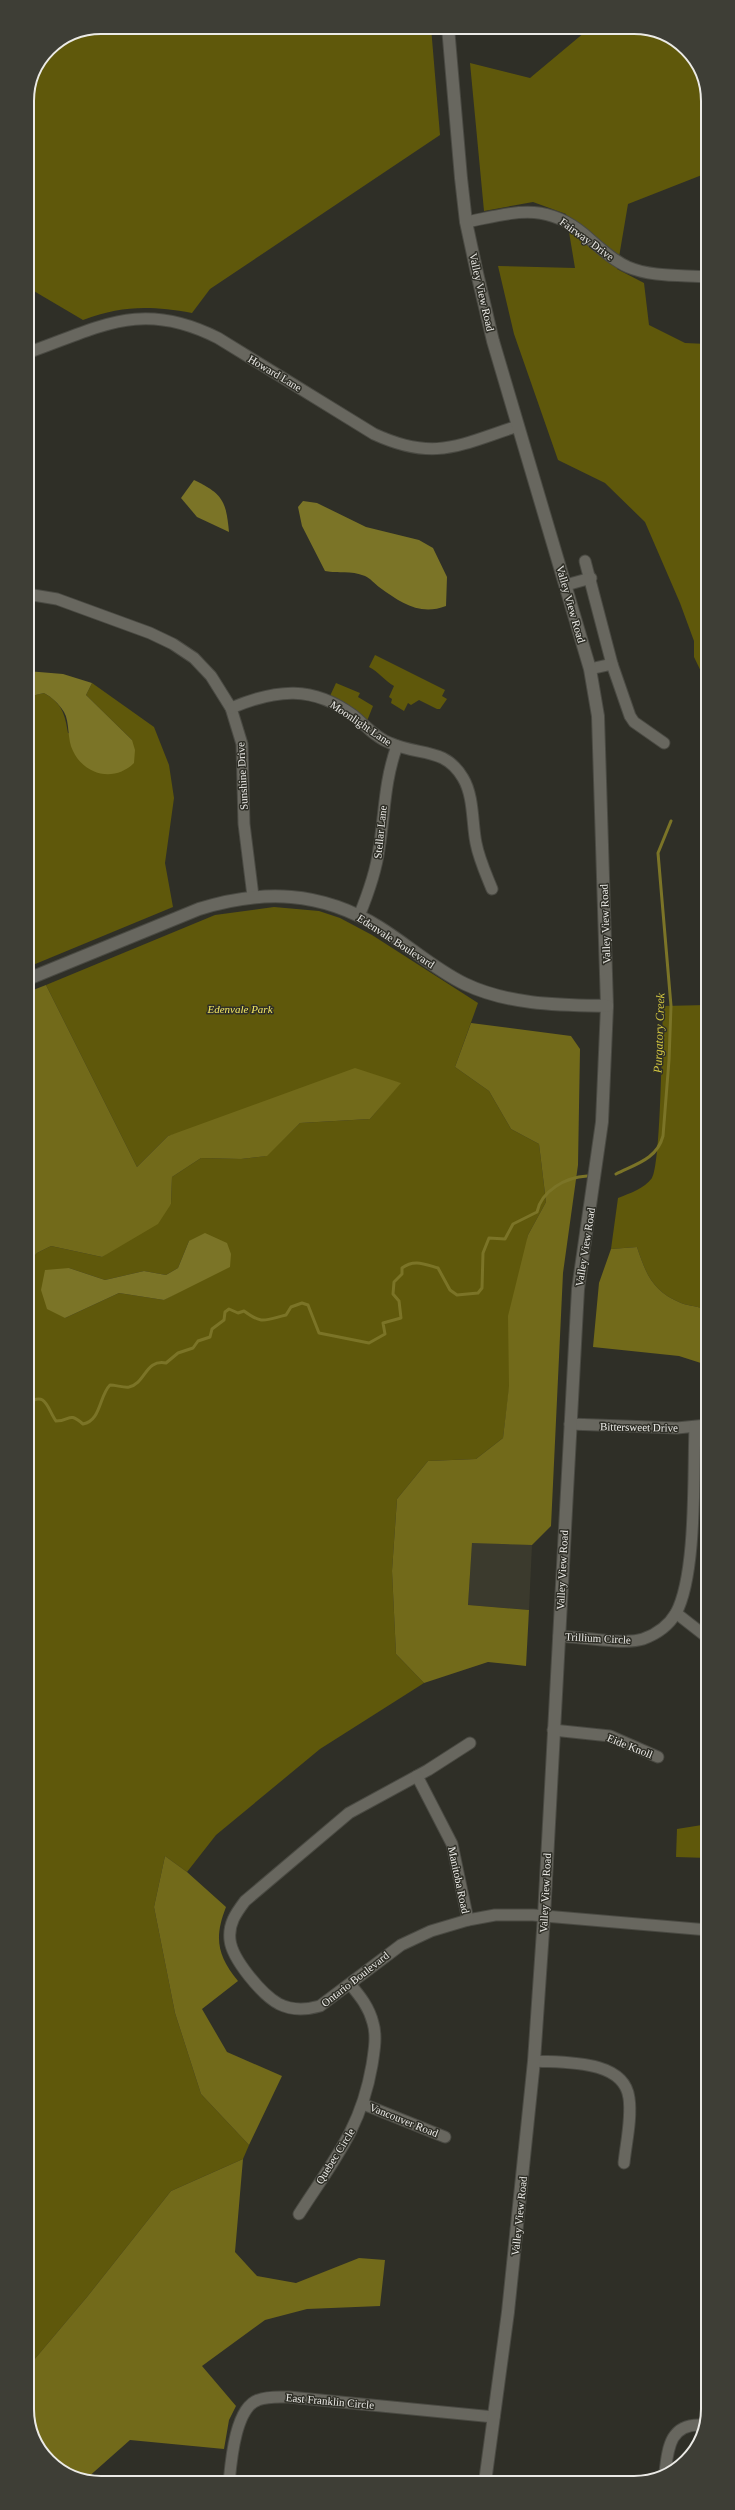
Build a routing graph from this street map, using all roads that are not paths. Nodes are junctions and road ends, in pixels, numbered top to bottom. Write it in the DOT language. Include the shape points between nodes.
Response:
graph roads {
  1 [pos="449,34"];
  2 [pos="466,222"];
  3 [pos="701,277"];
  4 [pos="34,350"];
  5 [pos="518,426"];
  6 [pos="585,562"];
  7 [pos="591,578"];
  8 [pos="566,585"];
  9 [pos="34,595"];
  10 [pos="612,664"];
  11 [pos="590,669"];
  12 [pos="231,708"];
  13 [pos="664,743"];
  14 [pos="397,746"];
  15 [pos="492,889"];
  16 [pos="253,896"];
  17 [pos="359,916"];
  18 [pos="34,977"];
  19 [pos="607,1006"];
  20 [pos="570,1424"];
  21 [pos="695,1426"];
  22 [pos="701,1426"];
  23 [pos="676,1613"];
  24 [pos="701,1633"];
  25 [pos="559,1636"];
  26 [pos="553,1730"];
  27 [pos="470,1743"];
  28 [pos="658,1757"];
  29 [pos="417,1776"];
  30 [pos="544,1916"];
  31 [pos="468,1920"];
  32 [pos="701,1929"];
  33 [pos="350,1984"];
  34 [pos="534,2061"];
  35 [pos="363,2104"];
  36 [pos="445,2137"];
  37 [pos="624,2163"];
  38 [pos="299,2214"];
  39 [pos="494,2417"];
  40 [pos="699,2425"];
  41 [pos="665,2468"];
  42 [pos="229,2476"];
  43 [pos="486,2476"];
  1 -- 2 [label="main road, Valley View Road"];
  2 -- 3 [label="street, Fairway Drive" via="520,212 546,213 574,226 629,268"];
  2 -- 5 [label="main road, Valley View Road" via="493,341"];
  4 -- 5 [label="street, Howard Lane" via="110,322 154,318 198,328 218,338 374,434 414,449 437,450 458,446"];
  5 -- 8 [label="main road, Valley View Road"];
  6 -- 7 [label="street"];
  7 -- 8 [label="street"];
  7 -- 10 [label="street"];
  8 -- 11 [label="main road, Valley View Road"];
  9 -- 12 [label="street, Sunshine Drive" via="57,599 173,644 194,658 211,676"];
  10 -- 11 [label="street"];
  10 -- 13 [label="street" via="630,716 634,722"];
  11 -- 19 [label="main road, Valley View Road" via="598,723"];
  12 -- 14 [label="street, Moonlight Lane" via="265,695 284,693 322,698 340,706 372,732"];
  12 -- 16 [label="street, Sunshine Drive" via="242,744 244,824"];
  14 -- 15 [label="street, Moonlight Lane" via="436,754 448,760 464,780 476,846"];
  14 -- 17 [label="street, Stellar Lane" via="387,778 380,848"];
  16 -- 17 [label="main road, Edenvale Boulevard" via="320,901"];
  16 -- 18 [label="main road, Edenvale Boulevard" via="199,909"];
  17 -- 19 [label="main road, Edenvale Boulevard" via="446,973 490,994 527,1001"];
  19 -- 20 [label="main road, Valley View Road" via="602,1122 578,1289"];
  20 -- 21 [label="street, Bittersweet Drive" via="639,1428"];
  20 -- 25 [label="main road, Valley View Road"];
  21 -- 22 [label="street, Bittersweet Drive"];
  21 -- 23 [label="street, Trillium Circle" via="689,1560"];
  23 -- 24 [label="street"];
  23 -- 25 [label="street, Trillium Circle" via="665,1626 642,1639"];
  25 -- 26 [label="main road, Valley View Road"];
  26 -- 28 [label="street, Eide Knoll" via="610,1736"];
  26 -- 30 [label="main road, Valley View Road"];
  27 -- 29 [label="street, Ontario Boulevard"];
  29 -- 31 [label="street, Manitoba Road" via="452,1844"];
  29 -- 33 [label="street, Ontario Boulevard" via="349,1813 245,1901 236,1912 231,1925 230,1940 240,1965 278,2004 292,2009 307,2010 320,2006"];
  30 -- 31 [label="street, Ontario Boulevard" via="495,1915"];
  30 -- 32 [label="street, Ontario Boulevard"];
  30 -- 34 [label="main road, Valley View Road"];
  31 -- 33 [label="street, Ontario Boulevard" via="431,1931 400,1945"];
  33 -- 35 [label="street, Quebec Circle" via="368,2008 374,2024 375,2041"];
  34 -- 37 [label="street" via="602,2068 616,2074 629,2098"];
  34 -- 39 [label="main road, Valley View Road" via="523,2178"];
  35 -- 36 [label="street, Vancouver Road"];
  35 -- 38 [label="street, Quebec Circle" via="344,2145"];
  39 -- 42 [label="street, East Franklin Circle" via="269,2397 256,2400 245,2409 233,2444"];
  39 -- 43 [label="main road, Valley View Road"];
  40 -- 41 [label="street" via="687,2426 678,2431 671,2440"];
}
